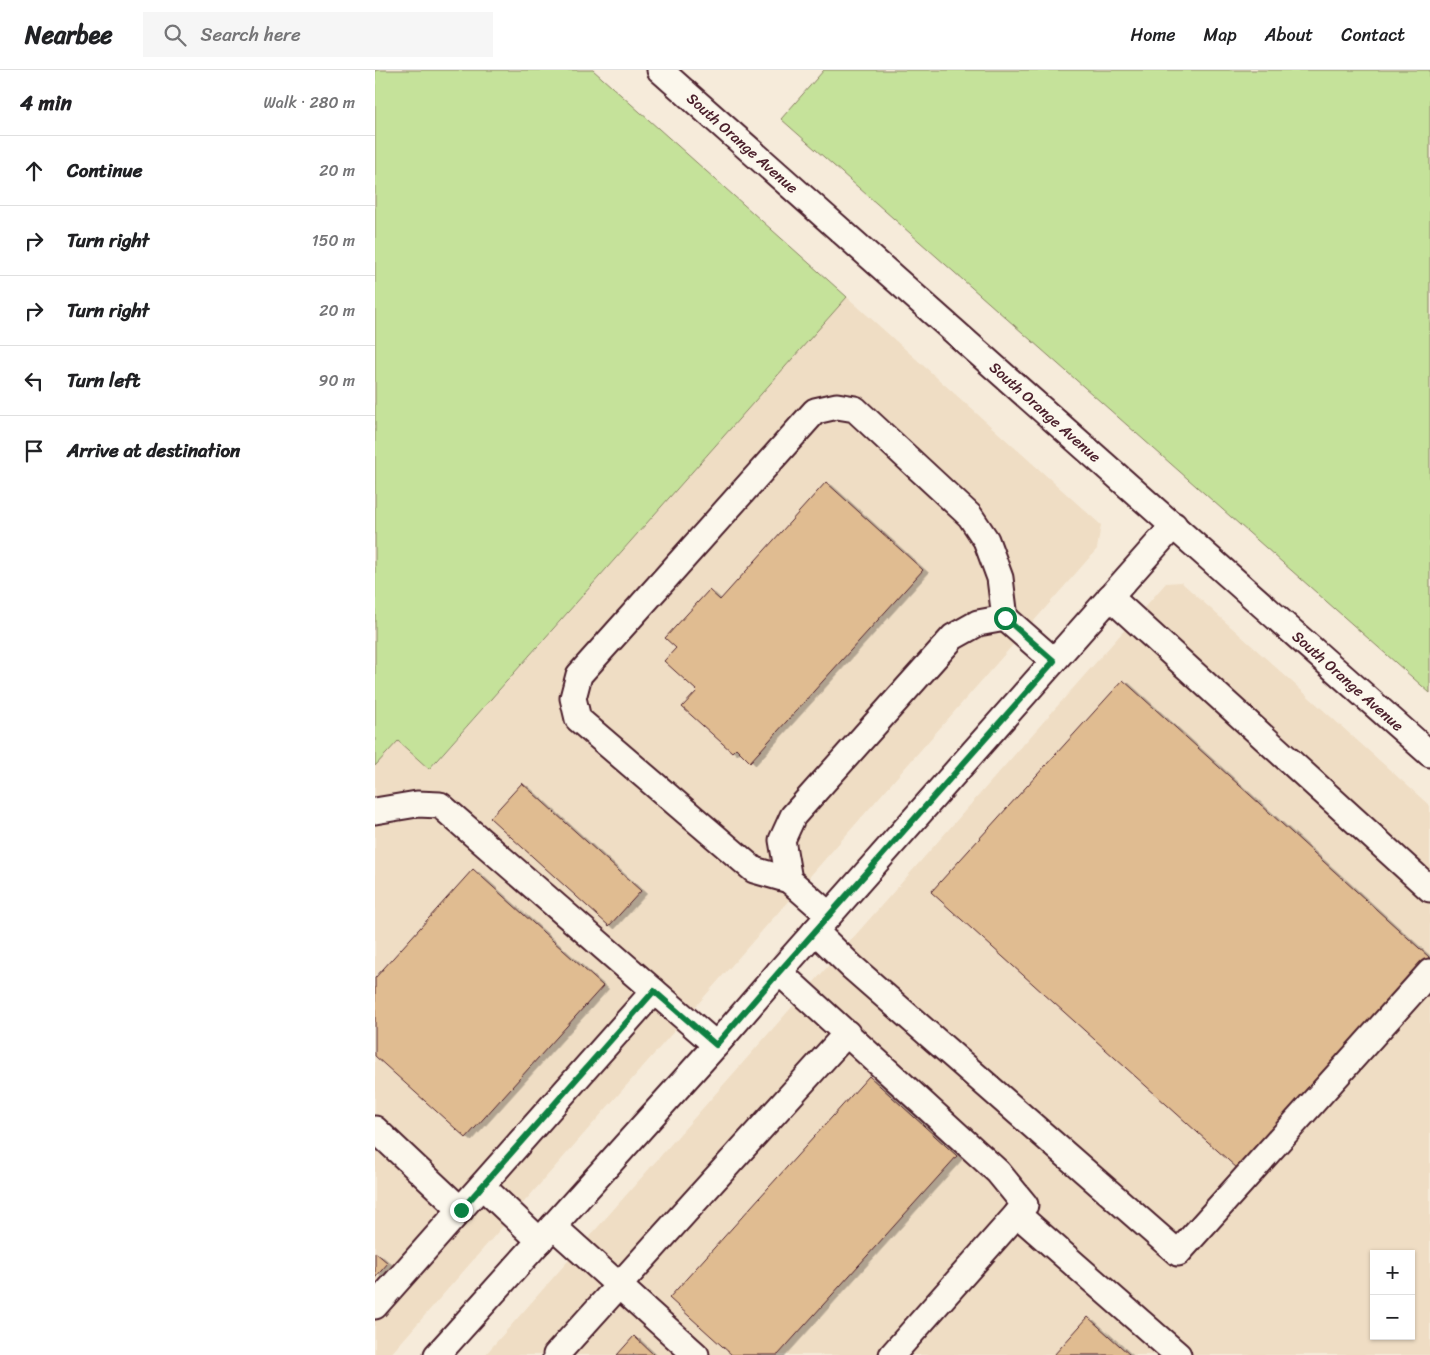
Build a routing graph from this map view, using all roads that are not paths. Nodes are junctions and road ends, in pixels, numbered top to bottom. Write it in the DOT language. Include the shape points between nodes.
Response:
graph roads {
  1 [pos="660,70"];
  2 [pos="1174,526"];
  3 [pos="1110,597"];
  4 [pos="1005,618"];
  5 [pos="1054,661"];
  6 [pos="1430,754"];
  7 [pos="375,811"];
  8 [pos="789,880"];
  9 [pos="1430,889"];
  10 [pos="822,923"];
  11 [pos="779,972"];
  12 [pos="1430,972"];
  13 [pos="654,991"];
  14 [pos="847,1033"];
  15 [pos="716,1045"];
  16 [pos="375,1129"];
  17 [pos="481,1186"];
  18 [pos="461,1210"];
  19 [pos="1017,1214"];
  20 [pos="546,1233"];
  21 [pos="618,1285"];
  22 [pos="375,1306"];
  23 [pos="437,1355"];
  24 [pos="556,1355"];
  25 [pos="696,1355"];
  26 [pos="892,1355"];
  27 [pos="1178,1355"];
  1 -- 2 [label="street, South Orange Avenue"];
  2 -- 3 [label="street"];
  2 -- 6 [label="street, South Orange Avenue"];
  3 -- 5 [label="street"];
  3 -- 9 [label="street"];
  4 -- 5 [label="street"];
  4 -- 8 [label="street" via="978,623 953,637 793,816 782,840"];
  4 -- 8 [label="street" via="1000,578 985,540 970,516 855,409 837,406 815,411 579,675 573,698 578,720 754,870"];
  5 -- 10 [label="street"];
  7 -- 13 [label="street" via="417,804 440,805"];
  8 -- 10 [label="street"];
  10 -- 11 [label="street"];
  10 -- 12 [label="street" via="852,967 1178,1253"];
  11 -- 14 [label="street"];
  11 -- 15 [label="street"];
  13 -- 15 [label="street"];
  13 -- 17 [label="street"];
  14 -- 19 [label="street" via="998,1172 1025,1205"];
  14 -- 21 [label="street"];
  15 -- 20 [label="street"];
  16 -- 18 [label="street"];
  17 -- 18 [label="street"];
  17 -- 20 [label="street"];
  18 -- 22 [label="street"];
  19 -- 26 [label="street"];
  19 -- 27 [label="street"];
  20 -- 21 [label="street"];
  20 -- 23 [label="street"];
  21 -- 24 [label="street"];
  21 -- 25 [label="street"];
}
